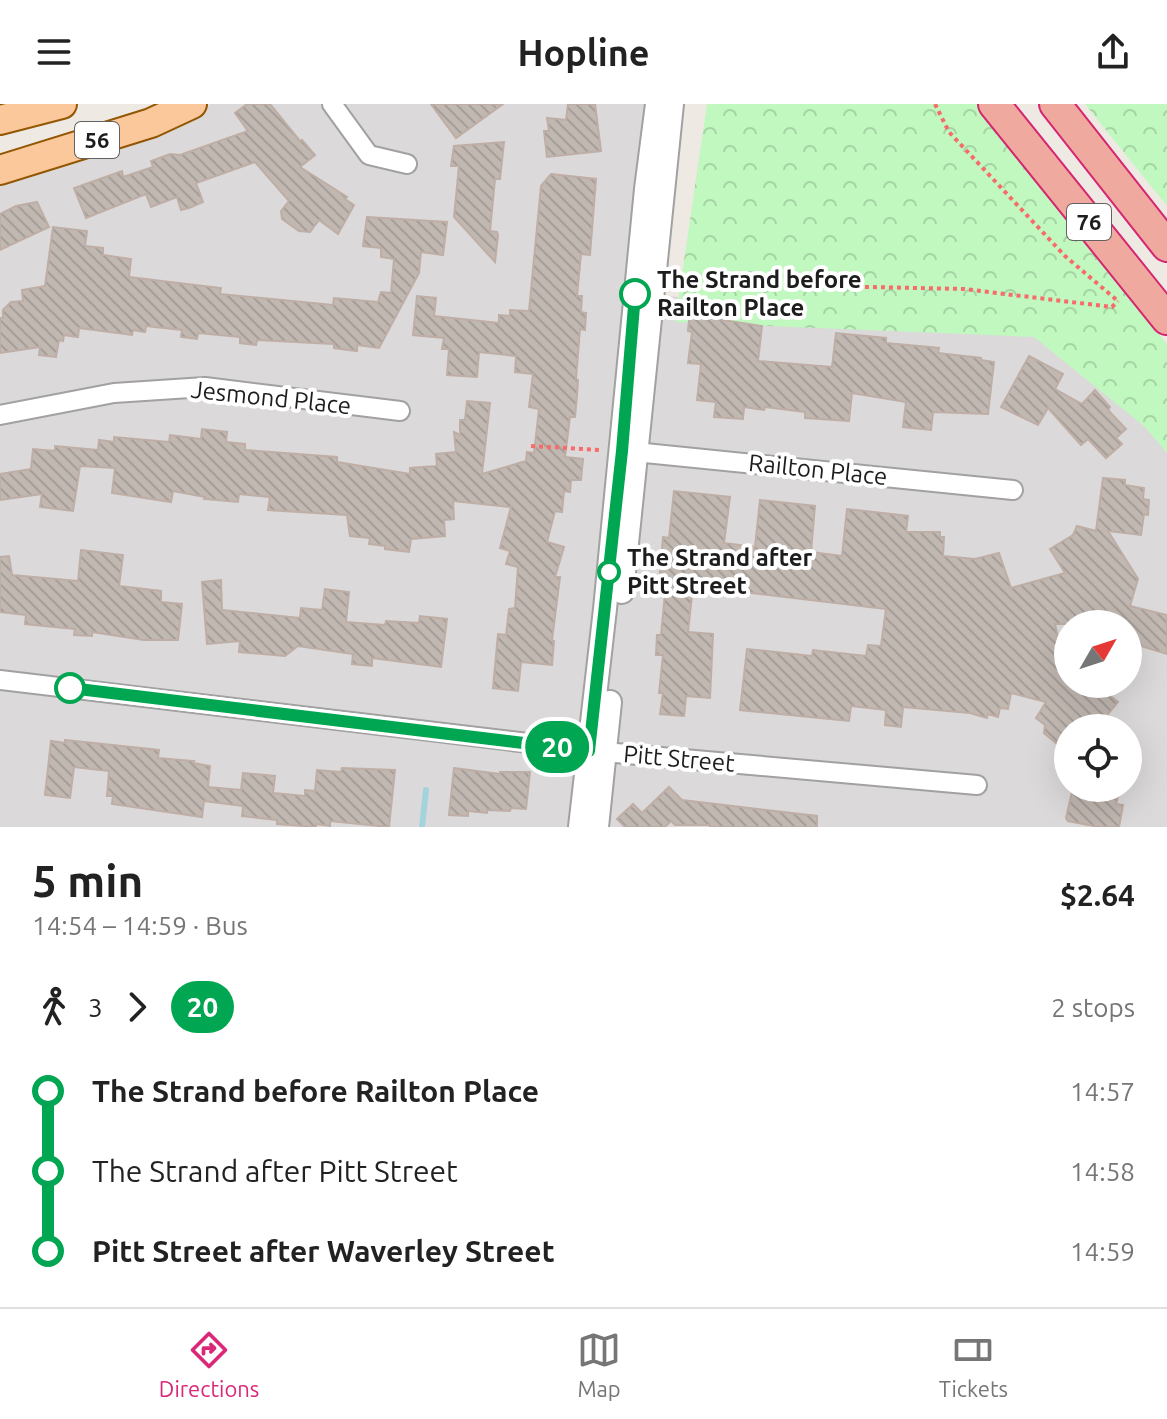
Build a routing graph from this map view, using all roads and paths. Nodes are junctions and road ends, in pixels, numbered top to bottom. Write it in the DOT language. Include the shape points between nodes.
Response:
graph roads {
  1 [pos="62,104"];
  2 [pos="192,104"];
  3 [pos="332,104"];
  4 [pos="657,104"];
  5 [pos="672,104"];
  6 [pos="935,104"];
  7 [pos="994,104"];
  8 [pos="1055,104"];
  9 [pos="0,120"];
  10 [pos="407,164"];
  11 [pos="0,170"];
  12 [pos="1167,246"];
  13 [pos="655,283"];
  14 [pos="1118,301"];
  15 [pos="1129,311"];
  16 [pos="1167,319"];
  17 [pos="400,411"];
  18 [pos="0,415"];
  19 [pos="531,446"];
  20 [pos="630,451"];
  21 [pos="1013,490"];
  22 [pos="0,680"];
  23 [pos="596,752"];
  24 [pos="977,785"];
  25 [pos="580,827"];
  26 [pos="597,827"];
  1 -- 9 [label="main road, 56"];
  2 -- 11 [label="main road, 56" via="151,123"];
  3 -- 10 [label="street" via="369,155"];
  4 -- 20 [label="street" via="644,202"];
  5 -- 13 [label="street"];
  6 -- 14 [label="path" via="949,132 1065,256"];
  7 -- 16 [label="highway, 76"];
  8 -- 12 [label="highway, 76"];
  13 -- 14 [label="path" via="964,289 1112,307"];
  13 -- 20 [label="street"];
  14 -- 15 [label="path"];
  17 -- 18 [label="street, Jesmond Place" via="205,387 114,393"];
  19 -- 20 [label="path"];
  20 -- 21 [label="street, Railton Place"];
  20 -- 23 [label="street"];
  22 -- 23 [label="street, Pitt Street"];
  23 -- 24 [label="street, Pitt Street"];
  23 -- 25 [label="street"];
  23 -- 26 [label="street"];
}
